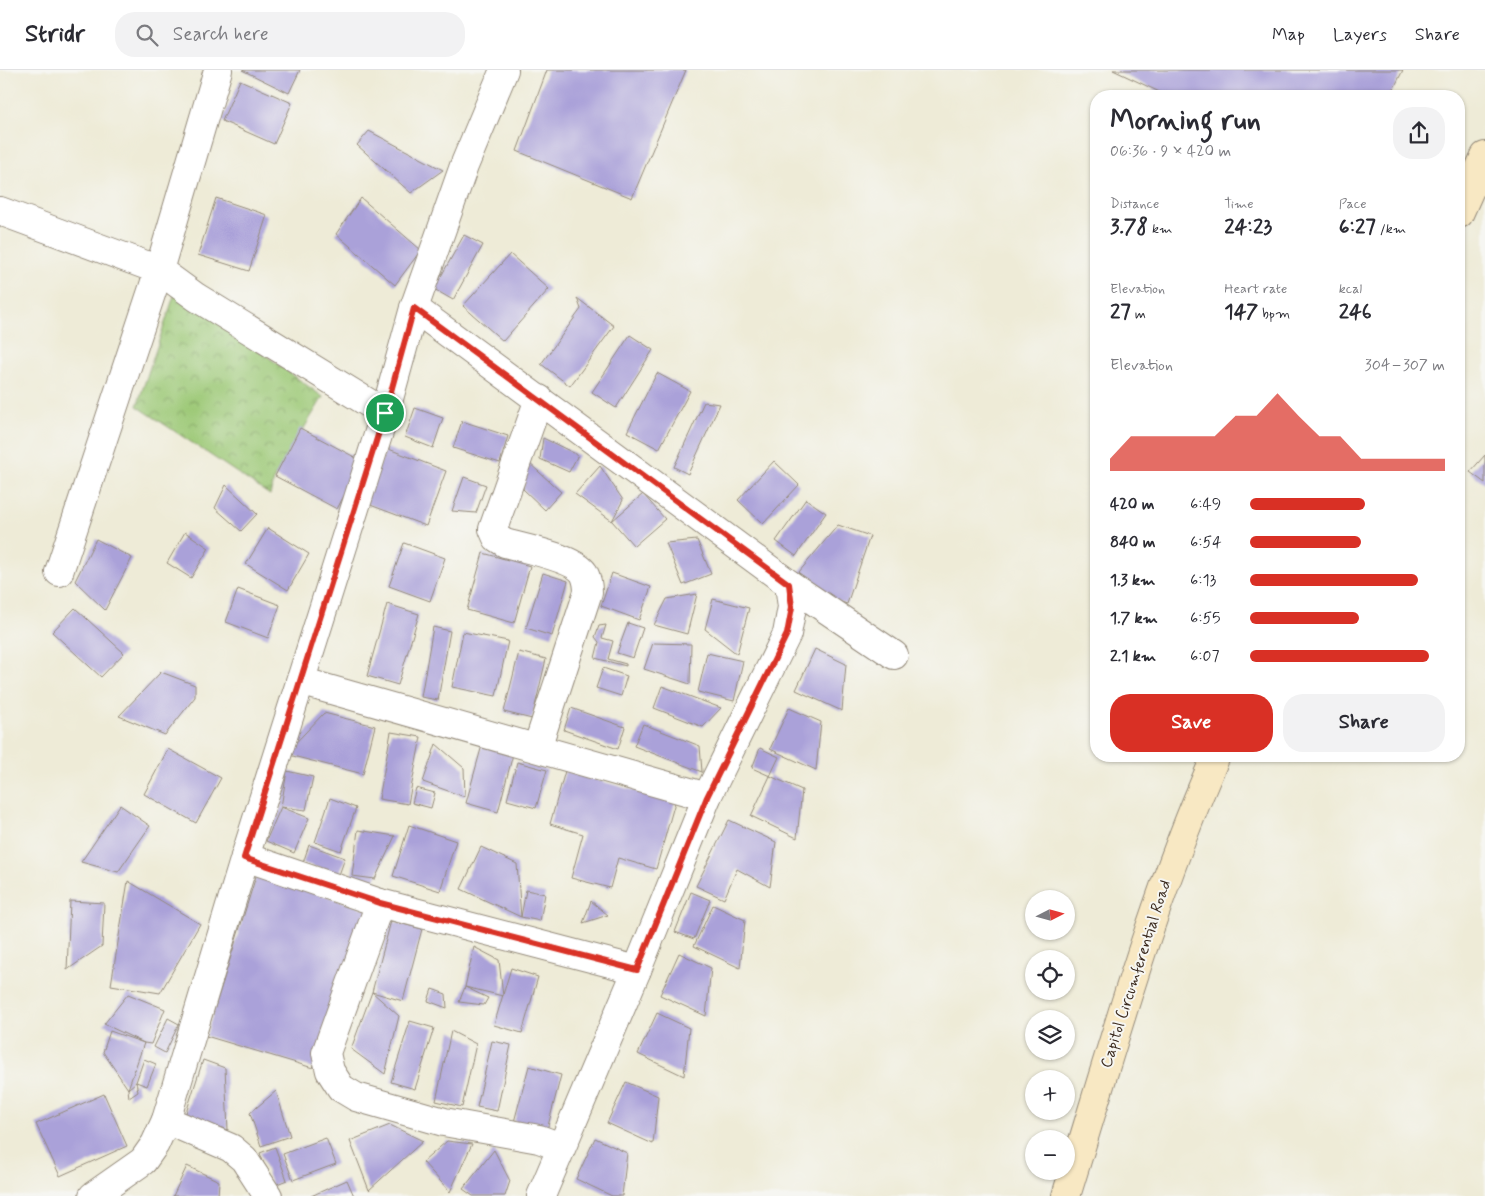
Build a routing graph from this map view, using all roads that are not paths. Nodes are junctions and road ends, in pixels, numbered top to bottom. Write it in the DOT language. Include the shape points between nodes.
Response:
graph roads {
  1 [pos="218,70"];
  2 [pos="504,70"];
  3 [pos="1485,156"];
  4 [pos="1465,201"];
  5 [pos="0,211"];
  6 [pos="159,270"];
  7 [pos="414,308"];
  8 [pos="539,399"];
  9 [pos="385,413"];
  10 [pos="59,572"];
  11 [pos="789,584"];
  12 [pos="894,655"];
  13 [pos="300,681"];
  14 [pos="537,748"];
  15 [pos="1213,762"];
  16 [pos="707,797"];
  17 [pos="244,858"];
  18 [pos="380,903"];
  19 [pos="637,970"];
  20 [pos="166,1120"];
  21 [pos="561,1147"];
  22 [pos="93,1196"];
  23 [pos="268,1196"];
  24 [pos="541,1196"];
  25 [pos="1066,1196"];
  1 -- 6 [label="street"];
  2 -- 7 [label="street" via="464,166"];
  3 -- 4 [label="main road"];
  5 -- 6 [label="street"];
  6 -- 9 [label="street"];
  6 -- 10 [label="street"];
  7 -- 8 [label="street"];
  7 -- 9 [label="street"];
  8 -- 11 [label="street"];
  8 -- 14 [label="street" via="493,529 497,538 505,543 574,564 583,572 588,592"];
  9 -- 13 [label="street"];
  11 -- 12 [label="street"];
  11 -- 16 [label="street" via="792,607 787,634"];
  13 -- 14 [label="street"];
  13 -- 17 [label="street"];
  14 -- 16 [label="street"];
  15 -- 25 [label="main road, Capitol Circumferential Road" via="1154,913"];
  16 -- 19 [label="street"];
  17 -- 18 [label="street"];
  17 -- 20 [label="street"];
  18 -- 19 [label="street"];
  18 -- 21 [label="street" via="326,1053 330,1070 341,1088 356,1097 444,1122 539,1139"];
  19 -- 21 [label="street"];
  20 -- 22 [label="street" via="143,1161"];
  20 -- 23 [label="street" via="231,1148 244,1159"];
  21 -- 24 [label="street"];
}
